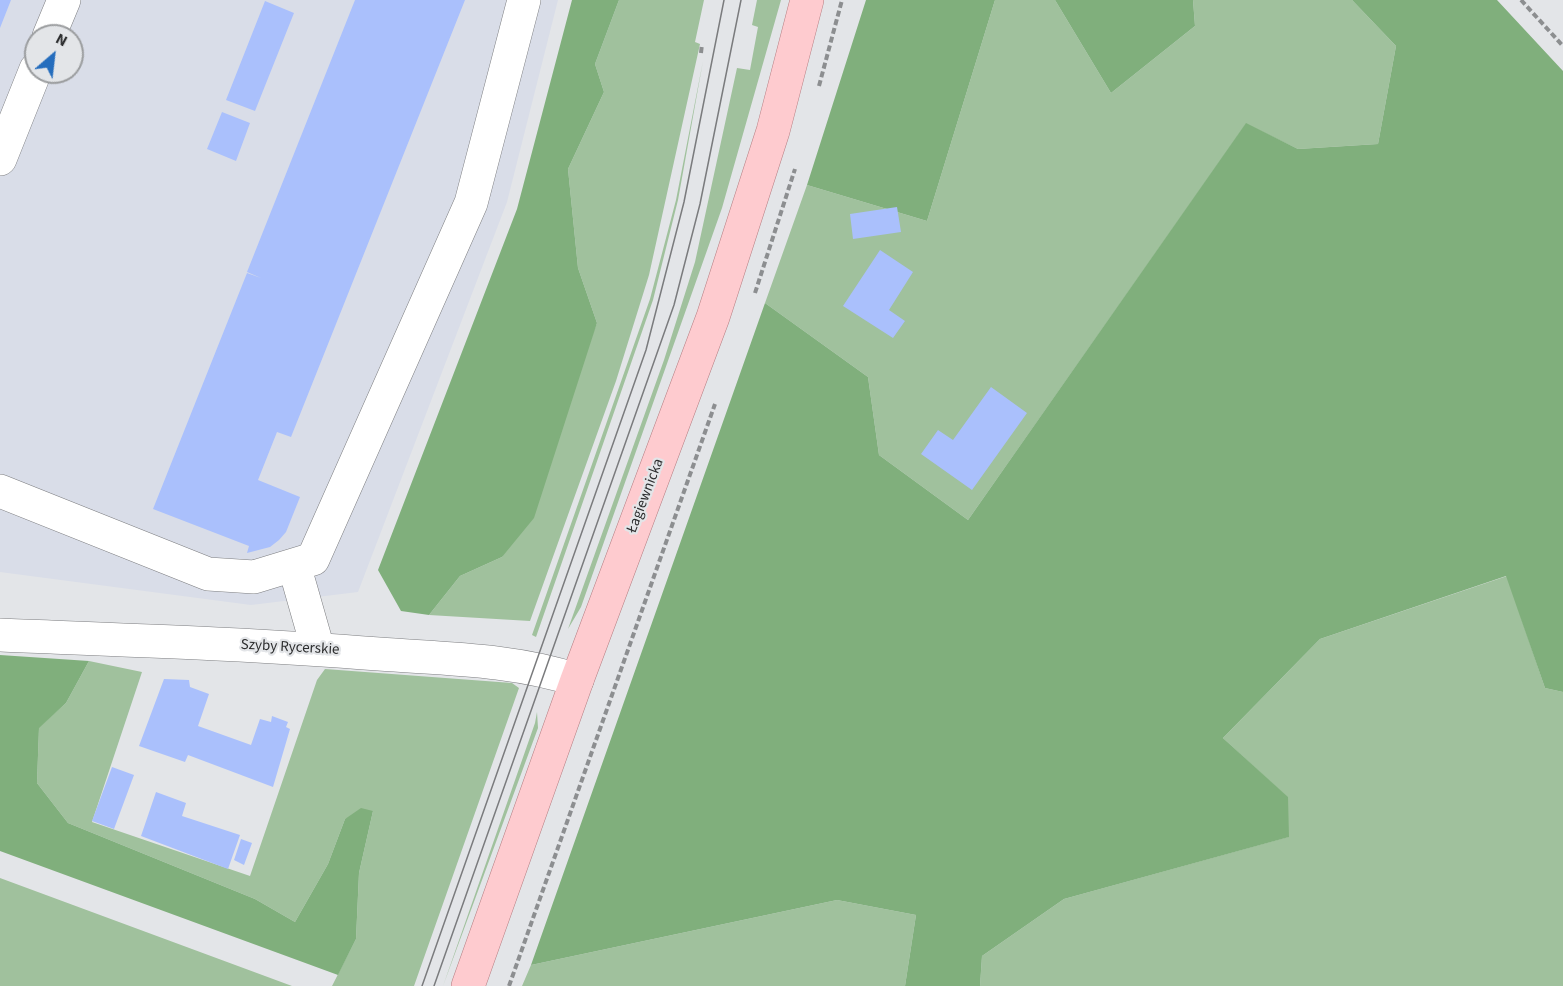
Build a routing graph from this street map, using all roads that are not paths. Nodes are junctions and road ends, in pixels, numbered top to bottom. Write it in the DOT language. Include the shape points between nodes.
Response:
graph roads {
  1 [pos="64,0"];
  2 [pos="524,0"];
  3 [pos="807,0"];
  4 [pos="54,24"];
  5 [pos="30,84"];
  6 [pos="0,159"];
  7 [pos="0,491"];
  8 [pos="294,565"];
  9 [pos="0,635"];
  10 [pos="318,649"];
  11 [pos="577,680"];
  12 [pos="468,986"];
  1 -- 4 [label="street"];
  2 -- 8 [label="street" via="471,203 313,559"];
  3 -- 11 [label="main road, Łagiewnicka" via="721,296"];
  5 -- 6 [label="street"];
  7 -- 8 [label="street" via="208,574 254,577"];
  8 -- 10 [label="street"];
  9 -- 10 [label="street, Szyby Rycerskie"];
  10 -- 11 [label="street, Szyby Rycerskie" via="534,667"];
  11 -- 12 [label="main road, Łagiewnicka"];
}
